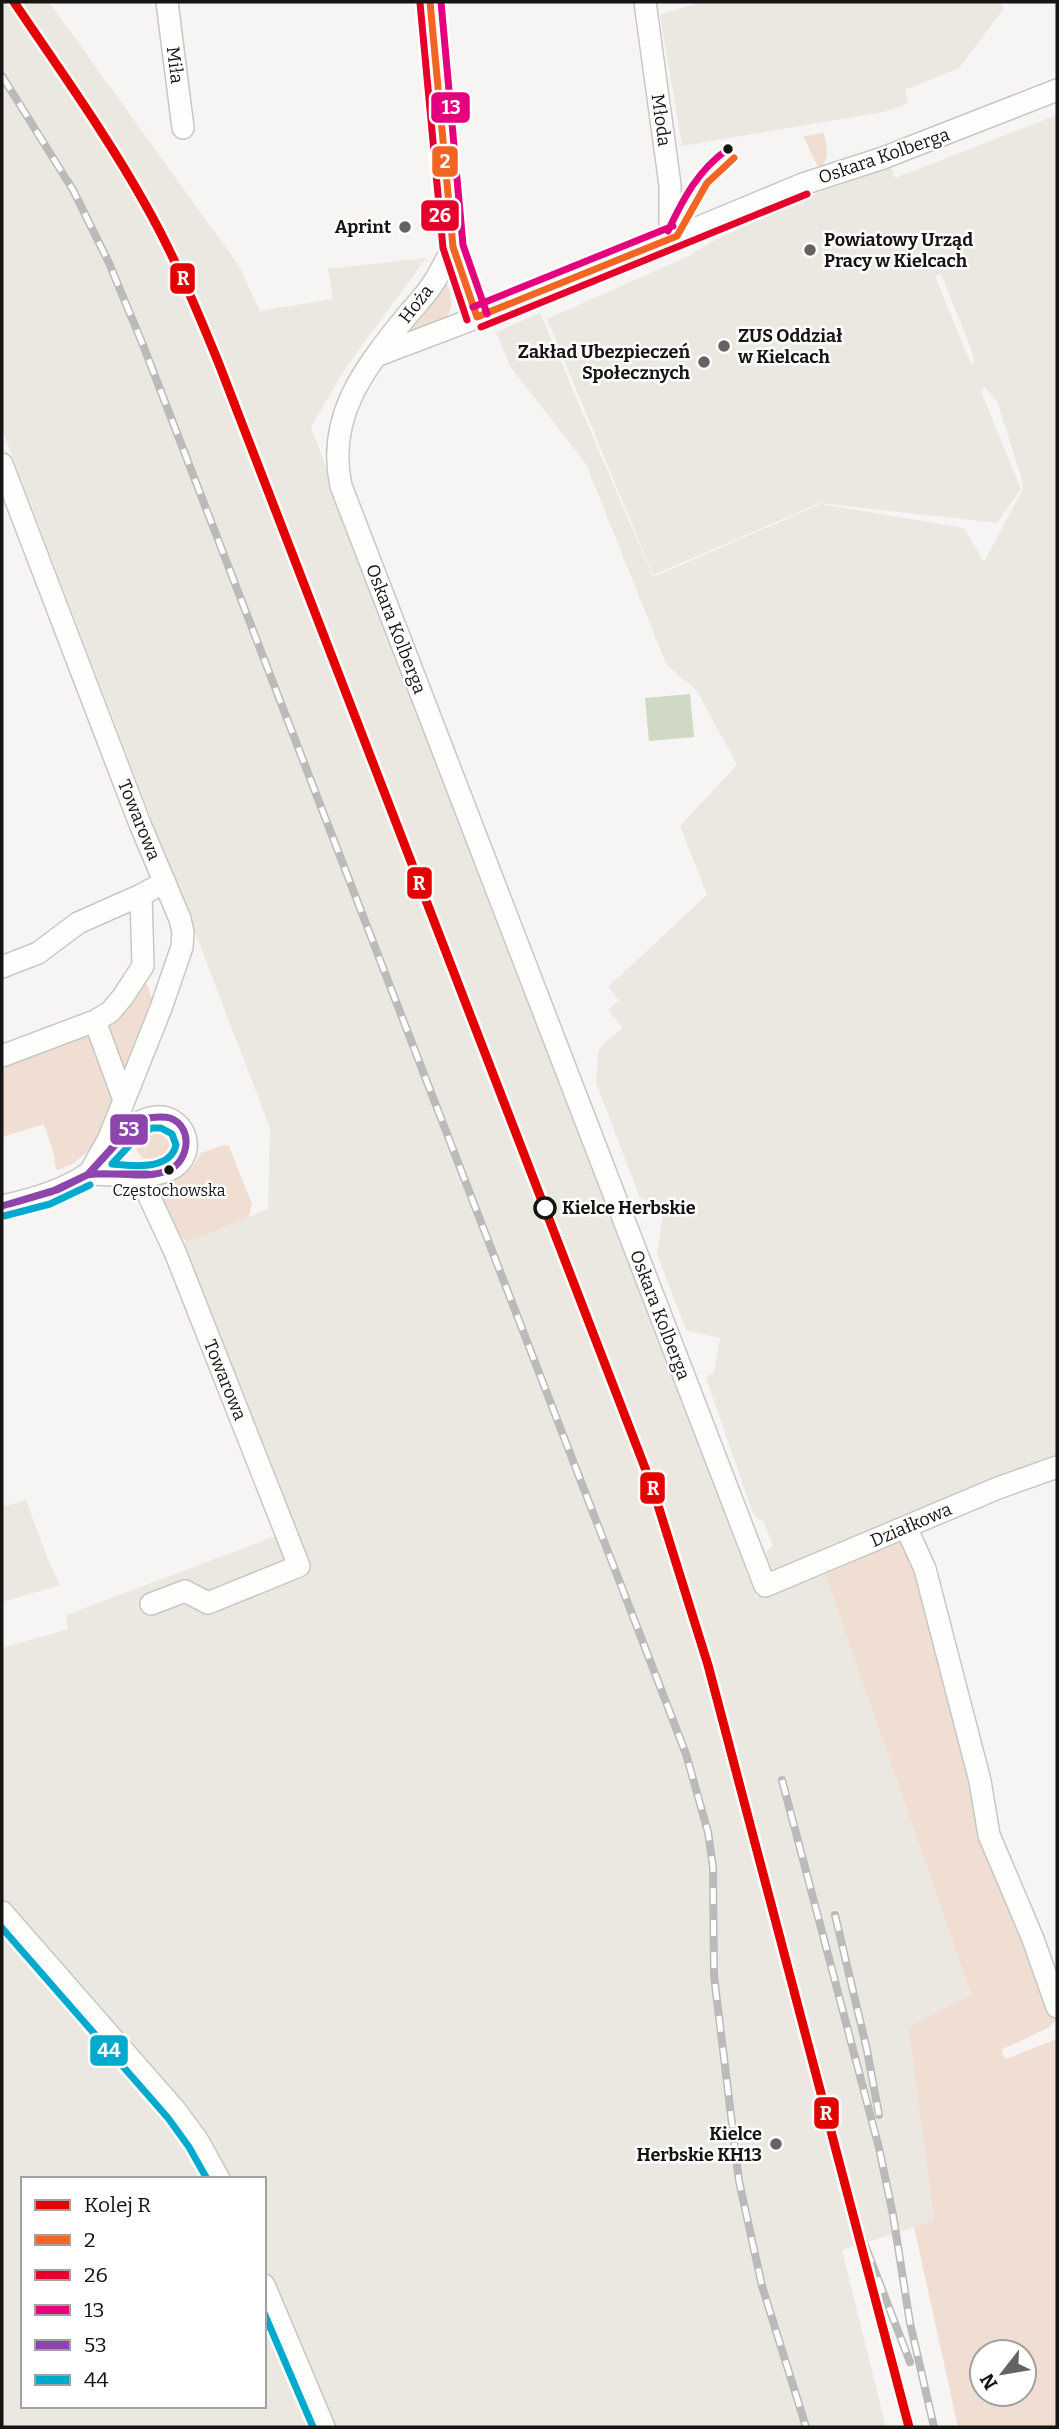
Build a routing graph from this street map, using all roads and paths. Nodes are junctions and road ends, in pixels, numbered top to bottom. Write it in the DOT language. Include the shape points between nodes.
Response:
graph roads {
  1 [pos="167,2"];
  2 [pos="430,2"];
  3 [pos="645,2"];
  4 [pos="1057,90"];
  5 [pos="183,128"];
  6 [pos="677,236"];
  7 [pos="453,247"];
  8 [pos="477,317"];
  9 [pos="374,357"];
  10 [pos="2,464"];
  11 [pos="165,882"];
  12 [pos="141,895"];
  13 [pos="143,966"];
  14 [pos="2,967"];
  15 [pos="161,1008"];
  16 [pos="95,1021"];
  17 [pos="2,1056"];
  18 [pos="124,1100"];
  19 [pos="89,1174"];
  20 [pos="139,1175"];
  21 [pos="2,1206"];
  22 [pos="1057,1467"];
  23 [pos="906,1527"];
  24 [pos="765,1586"];
  25 [pos="150,1604"];
  26 [pos="2,1912"];
  27 [pos="1057,2007"];
  28 [pos="218,2177"];
  29 [pos="266,2290"];
  30 [pos="324,2427"];
  1 -- 5 [label="street, Miła"];
  2 -- 7 [label="street"];
  3 -- 6 [label="street, Młoda" via="670,185 670,222"];
  4 -- 6 [label="street, Oskara Kolberga"];
  6 -- 8 [label="street, Oskara Kolberga"];
  7 -- 8 [label="street"];
  7 -- 9 [label="street, Hoża" via="431,286"];
  8 -- 9 [label="street, Oskara Kolberga"];
  9 -- 24 [label="street, Oskara Kolberga" via="344,415 337,452 341,486"];
  10 -- 11 [label="street, Towarowa"];
  11 -- 12 [label="street"];
  11 -- 15 [label="street, Towarowa" via="183,939"];
  12 -- 13 [label="street"];
  12 -- 14 [label="street" via="78,923 38,953"];
  13 -- 15 [label="street"];
  13 -- 16 [label="street" via="122,999"];
  15 -- 18 [label="street, Towarowa"];
  16 -- 17 [label="street"];
  16 -- 18 [label="street"];
  18 -- 19 [label="street, Towarowa"];
  19 -- 20 [label="street"];
  19 -- 20 [label="street" via="134,1126 154,1117 175,1120 186,1136 183,1157 169,1170"];
  19 -- 21 [label="street"];
  20 -- 25 [label="street, Towarowa" via="175,1252 299,1566 208,1603 185,1591"];
  22 -- 23 [label="street, Działkowa"];
  23 -- 24 [label="street, Działkowa"];
  23 -- 27 [label="street" via="925,1569 980,1781 989,1835"];
  26 -- 28 [label="street" via="176,2111"];
  29 -- 30 [label="street"];
}
